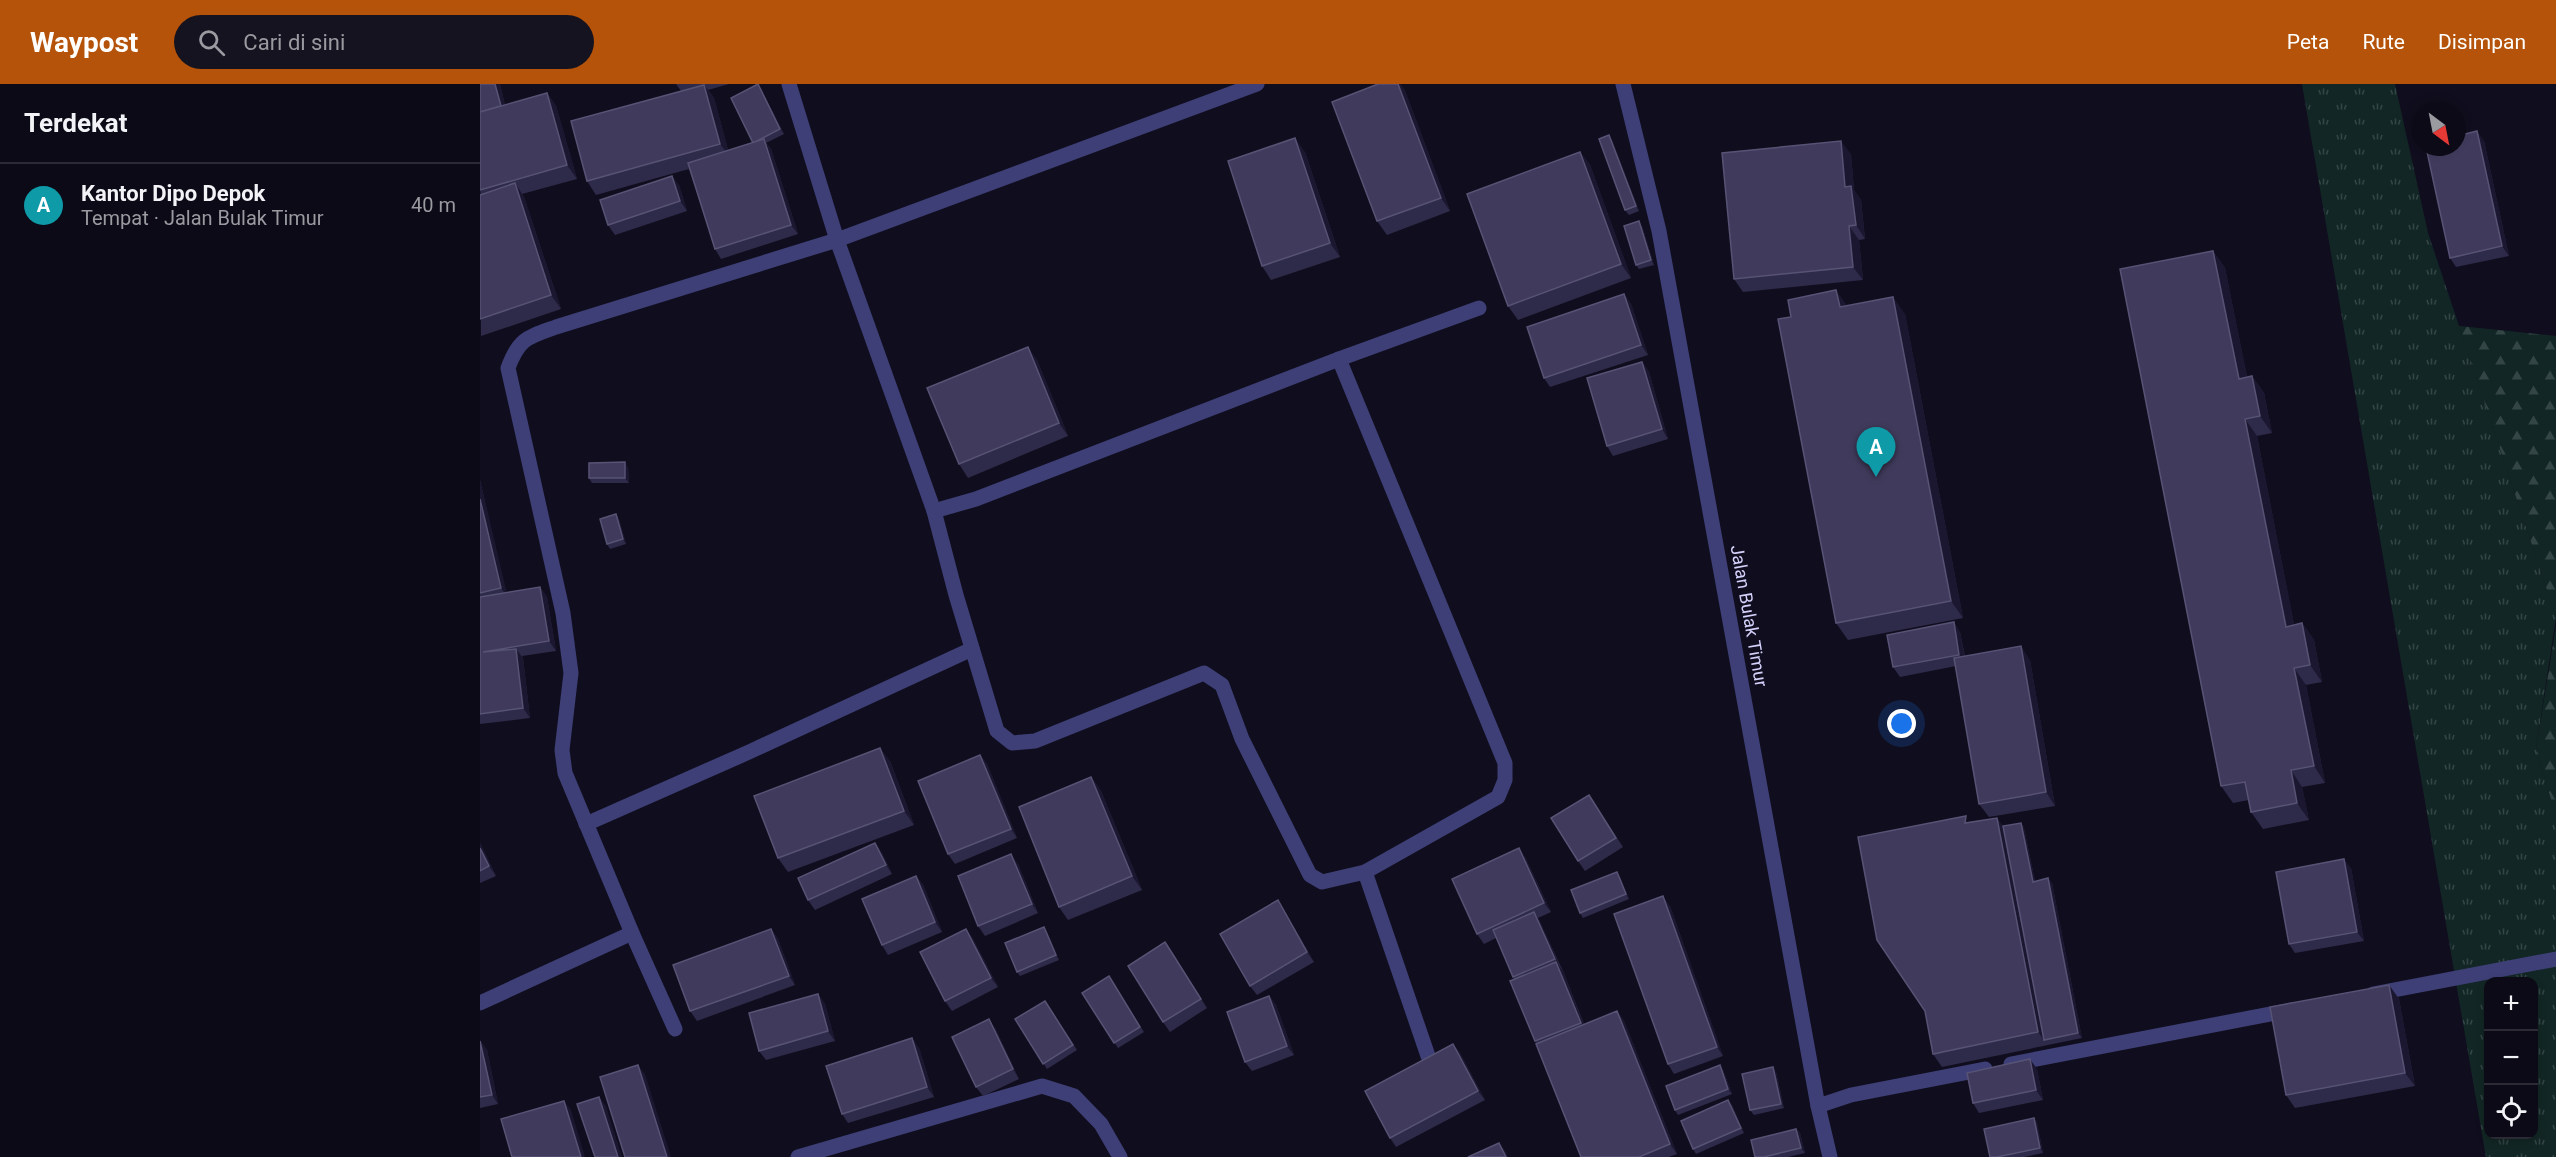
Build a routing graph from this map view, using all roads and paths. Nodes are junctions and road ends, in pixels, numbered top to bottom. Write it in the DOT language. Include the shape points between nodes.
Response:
graph roads {
  1 [pos="789,84"];
  2 [pos="1257,84"];
  3 [pos="1623,84"];
  4 [pos="837,240"];
  5 [pos="1479,308"];
  6 [pos="1339,359"];
  7 [pos="934,511"];
  8 [pos="972,649"];
  9 [pos="586,824"];
  10 [pos="1365,872"];
  11 [pos="632,933"];
  12 [pos="2556,959"];
  13 [pos="2356,998"];
  14 [pos="480,1003"];
  15 [pos="2309,1007"];
  16 [pos="675,1029"];
  17 [pos="1428,1056"];
  18 [pos="1818,1106"];
  19 [pos="798,1157"];
  20 [pos="1120,1157"];
  21 [pos="1830,1157"];
  1 -- 4 [label="street"];
  2 -- 4 [label="street"];
  3 -- 18 [label="street, Jalan Bulak Timur" via="1659,231"];
  4 -- 7 [label="street"];
  4 -- 9 [label="street" via="556,327 530,336 515,349 508,368 563,613 571,673 562,750 564,767"];
  5 -- 6 [label="street"];
  6 -- 7 [label="street" via="976,499"];
  6 -- 10 [label="street" via="1505,763 1505,780 1498,797"];
  7 -- 8 [label="street"];
  8 -- 9 [label="street"];
  8 -- 10 [label="street" via="997,731 1012,743 1035,741 1204,673 1222,685 1242,740 1310,875 1322,882"];
  9 -- 11 [label="street"];
  10 -- 17 [label="street"];
  11 -- 14 [label="street"];
  11 -- 16 [label="street"];
  12 -- 13 [label="street"];
  15 -- 18 [label="street" via="1851,1095"];
  18 -- 21 [label="street, Jalan Bulak Timur"];
  19 -- 20 [label="street" via="1042,1086 1074,1096 1101,1124"];
}
